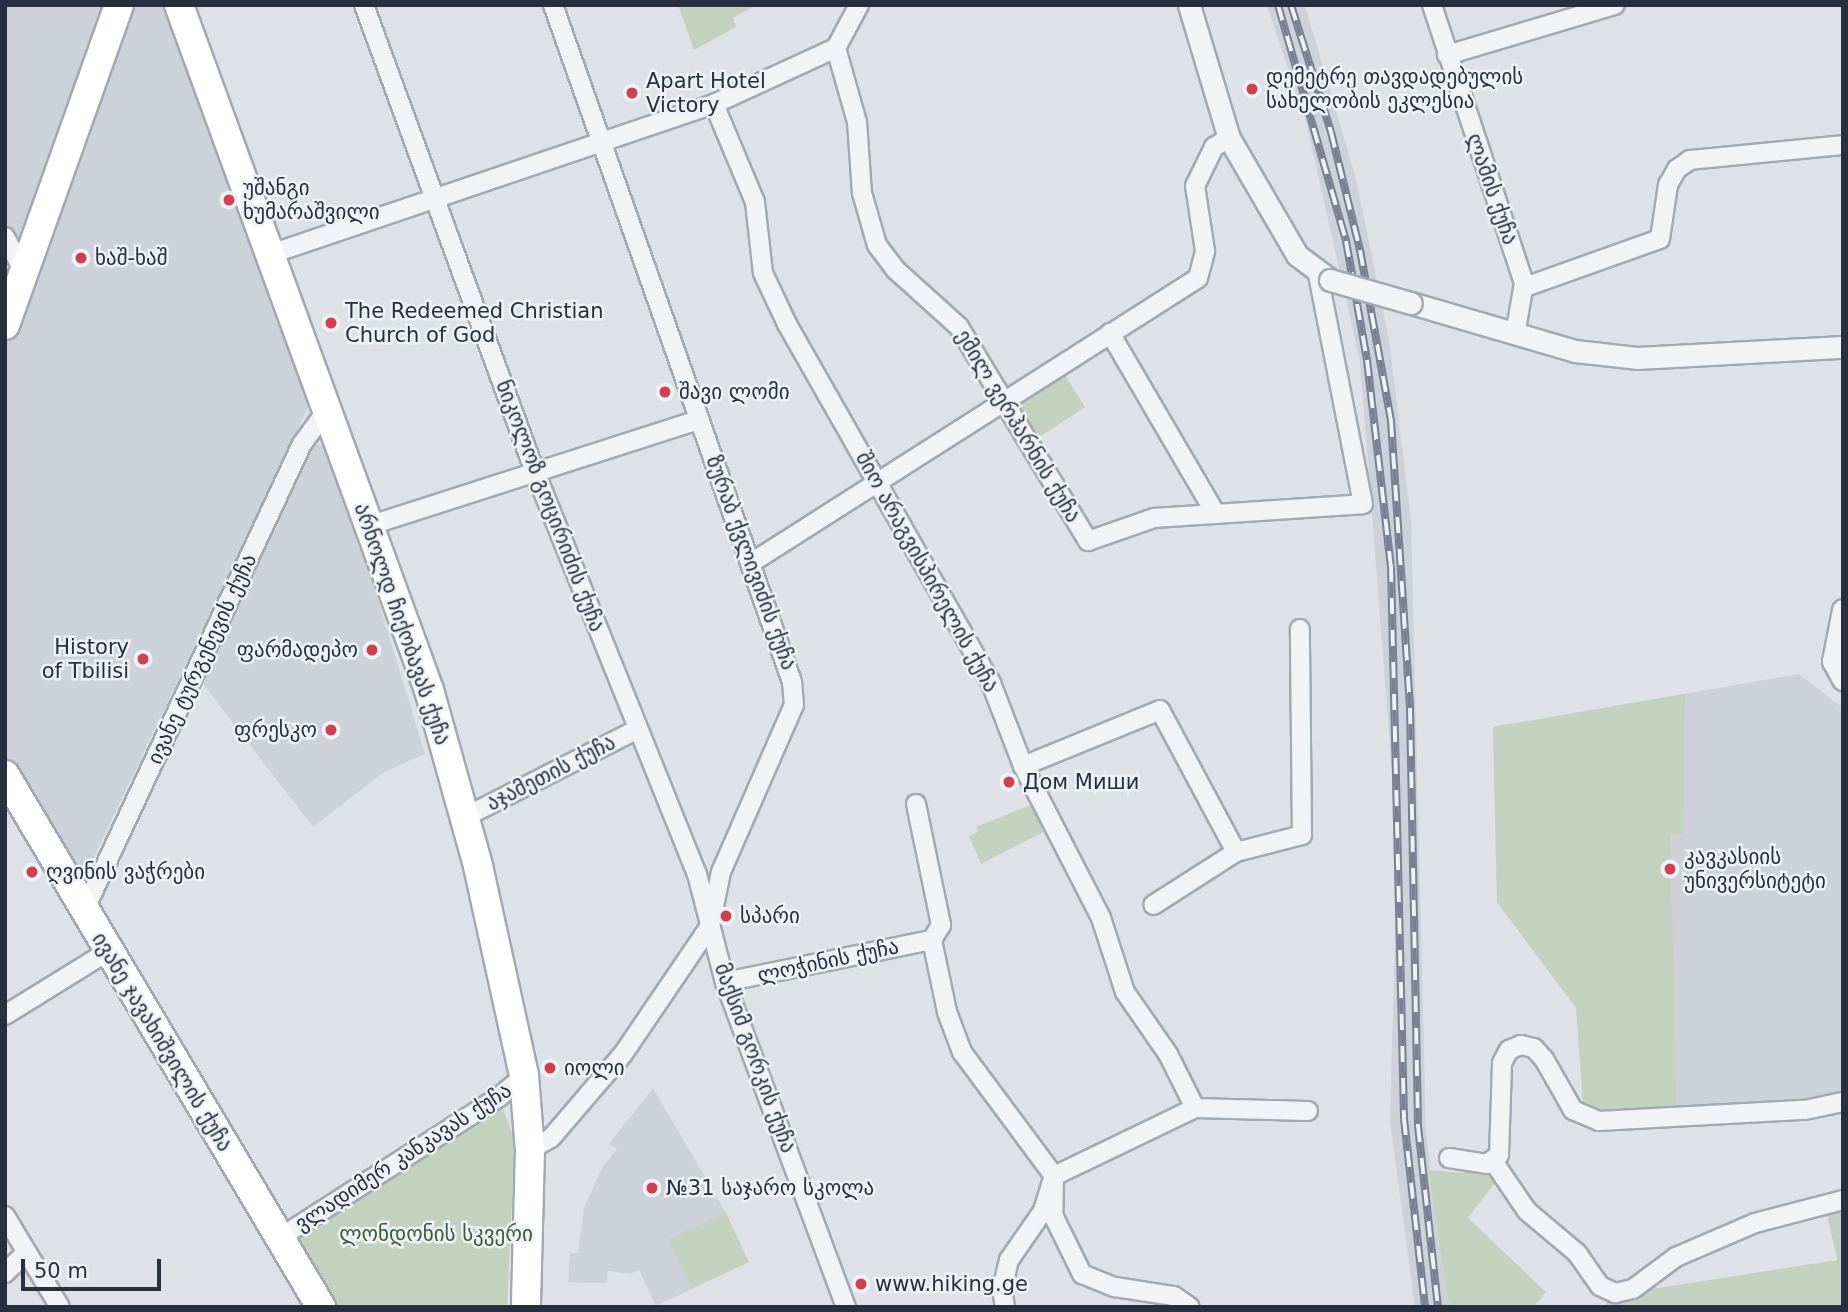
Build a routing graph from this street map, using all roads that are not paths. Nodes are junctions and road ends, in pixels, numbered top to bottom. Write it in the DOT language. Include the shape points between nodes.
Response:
graph roads {
  1 [pos="119,5"];
  2 [pos="179,5"];
  3 [pos="364,5"];
  4 [pos="553,5"];
  5 [pos="859,5"];
  6 [pos="1189,5"];
  7 [pos="1432,5"];
  8 [pos="1615,5"];
  9 [pos="836,48"];
  10 [pos="1447,55"];
  11 [pos="713,104"];
  12 [pos="1228,138"];
  13 [pos="602,142"];
  14 [pos="1843,145"];
  15 [pos="433,199"];
  16 [pos="5,237"];
  17 [pos="271,254"];
  18 [pos="24,271"];
  19 [pos="1324,278"];
  20 [pos="1525,287"];
  21 [pos="5,325"];
  22 [pos="1110,333"];
  23 [pos="1515,335"];
  24 [pos="1843,347"];
  25 [pos="1003,401"];
  26 [pos="327,410"];
  27 [pos="699,420"];
  28 [pos="537,474"];
  29 [pos="877,479"];
  30 [pos="1214,511"];
  31 [pos="368,526"];
  32 [pos="751,563"];
  33 [pos="1843,610"];
  34 [pos="1300,629"];
  35 [pos="1839,648"];
  36 [pos="1843,679"];
  37 [pos="638,729"];
  38 [pos="1023,766"];
  39 [pos="5,775"];
  40 [pos="916,804"];
  41 [pos="465,817"];
  42 [pos="1236,852"];
  43 [pos="1153,905"];
  44 [pos="83,911"];
  45 [pos="710,926"];
  46 [pos="932,940"];
  47 [pos="107,952"];
  48 [pos="724,982"];
  49 [pos="5,1016"];
  50 [pos="524,1076"];
  51 [pos="1843,1102"];
  52 [pos="1195,1108"];
  53 [pos="1308,1111"];
  54 [pos="530,1150"];
  55 [pos="1449,1157"];
  56 [pos="1493,1161"];
  57 [pos="1054,1176"];
  58 [pos="1843,1200"];
  59 [pos="5,1216"];
  60 [pos="281,1237"];
  61 [pos="27,1252"];
  62 [pos="5,1273"];
  63 [pos="61,1307"];
  64 [pos="321,1307"];
  65 [pos="526,1307"];
  66 [pos="846,1307"];
  67 [pos="1005,1307"];
  68 [pos="1190,1307"];
  1 -- 18 [label="main road"];
  2 -- 17 [label="main road, არნოლდ ჩიქობავას ქუჩა"];
  3 -- 15 [label="street, ნიკოლოზ გოცირიძის ქუჩა"];
  4 -- 13 [label="street, ზურაბ ქვლივიძის ქუჩა"];
  5 -- 9 [label="street"];
  6 -- 12 [label="street"];
  7 -- 10 [label="street, ლამის ქუჩა"];
  8 -- 10 [label="street"];
  9 -- 11 [label="street"];
  9 -- 25 [label="street, ემილ ვერჰარნის ქუჩა" via="857,122 862,193 877,244 896,270 959,327"];
  10 -- 20 [label="street, ლამის ქუჩა"];
  11 -- 13 [label="street"];
  11 -- 29 [label="street, შიო არაგვისპირელის ქუჩა" via="755,202 763,273 787,324"];
  12 -- 19 [label="street" via="1281,232"];
  12 -- 22 [label="street" via="1214,147 1195,186 1205,251 1198,278"];
  13 -- 15 [label="street"];
  13 -- 27 [label="street, ზურაბ ქვლივიძის ქუჩა"];
  14 -- 20 [label="street" via="1690,160 1677,169 1668,185 1660,239"];
  15 -- 17 [label="street"];
  15 -- 28 [label="street, ნიკოლოზ გოცირიძის ქუჩა"];
  16 -- 18 [label="street"];
  17 -- 26 [label="main road, არნოლდ ჩიქობავას ქუჩა"];
  18 -- 21 [label="main road"];
  19 -- 23 [label="street, bridge"];
  19 -- 30 [label="street" via="1363,504"];
  20 -- 23 [label="street"];
  22 -- 25 [label="street"];
  22 -- 30 [label="street"];
  23 -- 24 [label="street" via="1575,351 1637,358"];
  25 -- 29 [label="street"];
  25 -- 30 [label="street, ემილ ვერჰარნის ქუჩა" via="1088,541 1154,518"];
  26 -- 31 [label="main road, არნოლდ ჩიქობავას ქუჩა"];
  26 -- 44 [label="street, ივანე ტურგენევის ქუჩა" via="302,444"];
  27 -- 28 [label="street"];
  27 -- 32 [label="street, ზურაბ ქვლივიძის ქუჩა"];
  28 -- 31 [label="street"];
  28 -- 37 [label="street, ნიკოლოზ გოცირიძის ქუჩა"];
  29 -- 32 [label="street"];
  29 -- 38 [label="street, შიო არაგვისპირელის ქუჩა" via="991,683"];
  31 -- 41 [label="main road, არნოლდ ჩიქობავას ქუჩა" via="429,690"];
  32 -- 45 [label="street, ზურაბ ქვლივიძის ქუჩა" via="792,682 794,705 721,872"];
  33 -- 35 [label="street"];
  34 -- 42 [label="street" via="1302,835"];
  35 -- 36 [label="street" via="1834,667"];
  37 -- 41 [label="street, აჯამეთის ქუჩა"];
  37 -- 45 [label="street, ნიკოლოზ გოცირიძის ქუჩა" via="697,874"];
  38 -- 42 [label="street" via="1160,710"];
  38 -- 52 [label="street, შიო არაგვისპირელის ქუჩა" via="1101,918 1125,992 1168,1054"];
  39 -- 44 [label="main road, ივანე ჯავახიშვილის ქუჩა"];
  40 -- 46 [label="street" via="941,925"];
  41 -- 50 [label="main road, არნოლდ ჩიქობავას ქუჩა"];
  42 -- 43 [label="street"];
  44 -- 47 [label="main road, ივანე ჯავახიშვილის ქუჩა"];
  45 -- 48 [label="street, მაქსიმ გორკის ქუჩა"];
  45 -- 54 [label="street, ზურაბ ქვლივიძის ქუჩა" via="623,1054 551,1138"];
  46 -- 48 [label="street, ლოჭინის ქუჩა"];
  46 -- 57 [label="street" via="947,1012 962,1052"];
  47 -- 49 [label="street"];
  47 -- 60 [label="main road, ივანე ჯავახიშვილის ქუჩა"];
  48 -- 66 [label="street, მაქსიმ გორკის ქუჩა"];
  50 -- 54 [label="main road, არნოლდ ჩიქობავას ქუჩა"];
  50 -- 60 [label="street, ვლადიმერ კანკავას ქუჩა" via="499,1097"];
  51 -- 56 [label="street" via="1805,1110 1599,1121 1573,1110 1544,1059 1534,1048 1521,1045 1509,1050 1502,1063 1499,1155"];
  52 -- 53 [label="street"];
  52 -- 57 [label="street"];
  54 -- 65 [label="main road, არნოლდ ჩიქობავას ქუჩა"];
  55 -- 56 [label="street" via="1487,1164"];
  56 -- 58 [label="street" via="1527,1211 1577,1253 1601,1286 1615,1293 1633,1289 1676,1257 1755,1223"];
  57 -- 67 [label="street" via="1043,1211 1009,1260 1002,1290"];
  57 -- 68 [label="street" via="1053,1215 1082,1274 1115,1287 1174,1296"];
  59 -- 61 [label="street"];
  60 -- 64 [label="main road, ივანე ჯავახიშვილის ქუჩა"];
  61 -- 62 [label="street"];
  61 -- 63 [label="street"];
}
